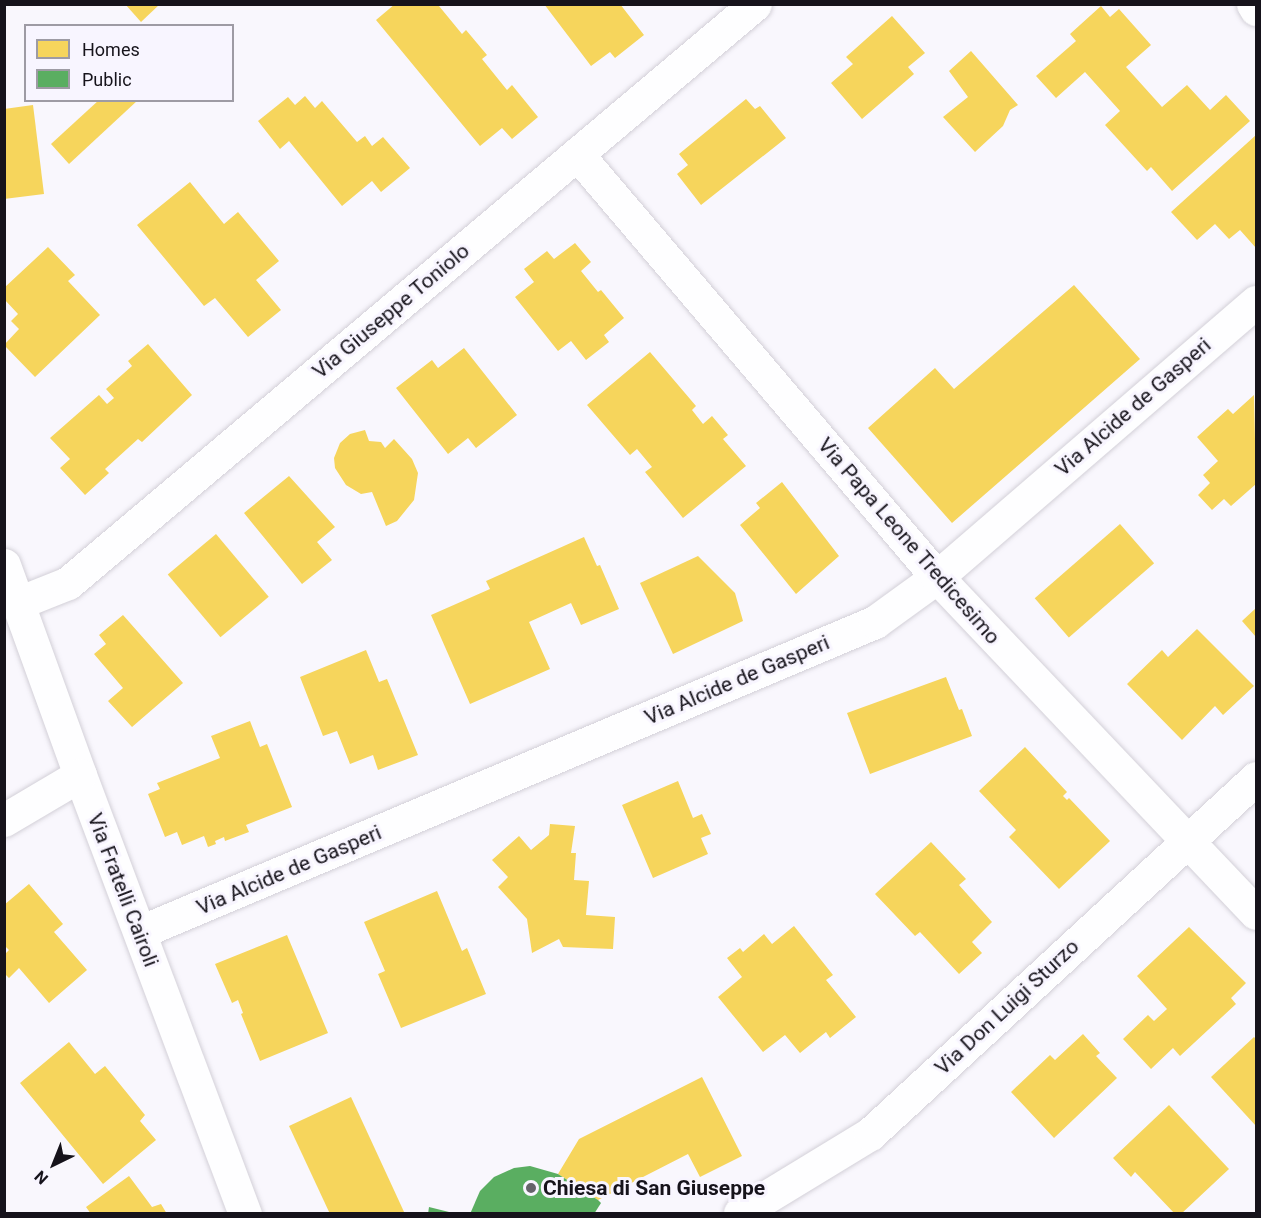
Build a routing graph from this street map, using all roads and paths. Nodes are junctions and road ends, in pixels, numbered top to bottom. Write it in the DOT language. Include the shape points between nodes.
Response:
graph roads {
  1 [pos="755,4"];
  2 [pos="1252,4"];
  3 [pos="1257,9"];
  4 [pos="577,154"];
  5 [pos="1257,302"];
  6 [pos="4,565"];
  7 [pos="938,577"];
  8 [pos="18,603"];
  9 [pos="80,775"];
  10 [pos="1257,778"];
  11 [pos="4,819"];
  12 [pos="1187,840"];
  13 [pos="1257,914"];
  14 [pos="140,932"];
  15 [pos="740,1213"];
  16 [pos="246,1214"];
  1 -- 4 [label="street, Via Giuseppe Toniolo"];
  2 -- 3 [label="street"];
  4 -- 7 [label="street, Via Papa Leone Tredicesimo"];
  4 -- 8 [label="street, Via Giuseppe Toniolo" via="68,583"];
  5 -- 7 [label="street, Via Alcide de Gasperi"];
  6 -- 8 [label="street, Via Fratelli Cairoli"];
  7 -- 12 [label="street, Via Papa Leone Tredicesimo"];
  7 -- 14 [label="street, Via Alcide de Gasperi" via="875,622"];
  8 -- 9 [label="street, Via Fratelli Cairoli"];
  9 -- 11 [label="street"];
  9 -- 14 [label="street, Via Fratelli Cairoli"];
  10 -- 12 [label="street, Via Don Luigi Sturzo"];
  12 -- 13 [label="street, Via Papa Leone Tredicesimo"];
  12 -- 15 [label="street, Via Don Luigi Sturzo" via="870,1134"];
  14 -- 16 [label="street, Via Fratelli Cairoli"];
}
